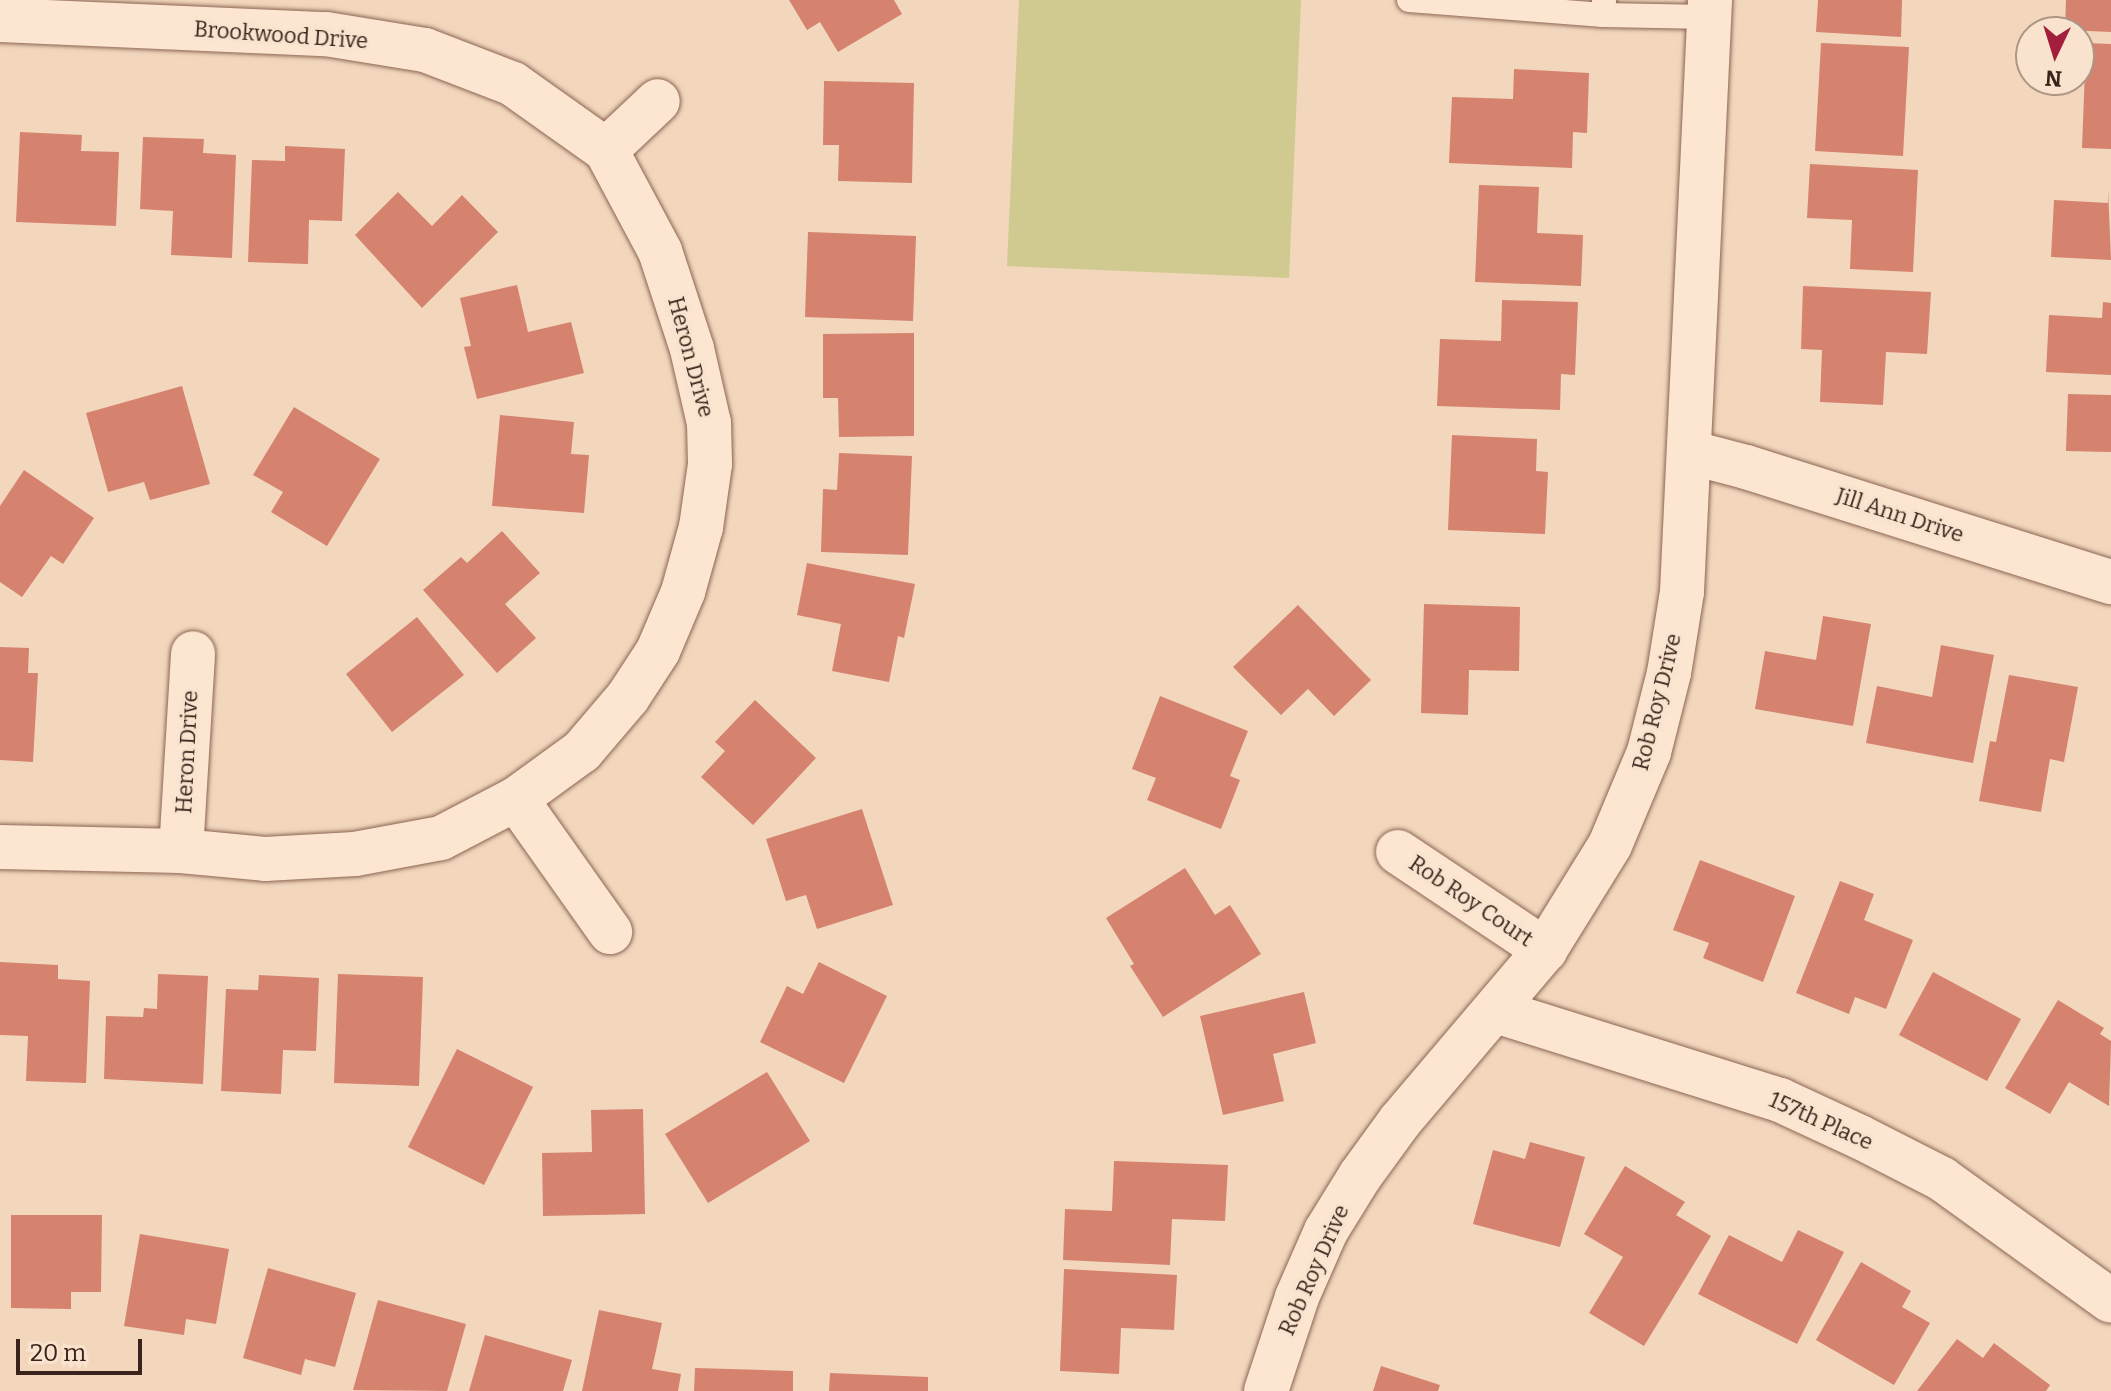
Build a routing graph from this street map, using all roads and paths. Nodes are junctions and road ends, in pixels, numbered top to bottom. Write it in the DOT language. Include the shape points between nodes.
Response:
graph roads {
  1 [pos="1409,0"];
  2 [pos="1603,7"];
  3 [pos="1709,8"];
  4 [pos="0,20"];
  5 [pos="658,101"];
  6 [pos="606,150"];
  7 [pos="1689,452"];
  8 [pos="2111,582"];
  9 [pos="193,653"];
  10 [pos="516,799"];
  11 [pos="0,847"];
  12 [pos="181,851"];
  13 [pos="1398,852"];
  14 [pos="610,932"];
  15 [pos="1545,950"];
  16 [pos="1496,1011"];
  17 [pos="2111,1301"];
  18 [pos="1266,1391"];
  1 -- 2 [label="lane"];
  2 -- 3 [label="lane"];
  3 -- 7 [label="street, Rob Roy Drive"];
  4 -- 6 [label="street, Brookwood Drive" via="326,34 425,50 513,84"];
  5 -- 6 [label="street"];
  6 -- 10 [label="street, Heron Drive" via="660,251 692,349 709,423 704,511 683,592 658,651 628,697 582,751"];
  7 -- 8 [label="street, Jill Ann Drive"];
  7 -- 15 [label="street, Rob Roy Drive" via="1682,592 1649,752 1610,845"];
  9 -- 12 [label="street, Heron Drive"];
  10 -- 12 [label="street, Heron Drive" via="441,838 355,854 265,859"];
  10 -- 14 [label="street"];
  11 -- 12 [label="street, Heron Drive"];
  13 -- 15 [label="street, Rob Roy Court"];
  15 -- 16 [label="street, Rob Roy Drive"];
  16 -- 17 [label="street, 157th Place" via="1780,1100 1860,1137 1942,1179"];
  16 -- 18 [label="street, Rob Roy Drive" via="1400,1121 1333,1220 1297,1297"];
}
